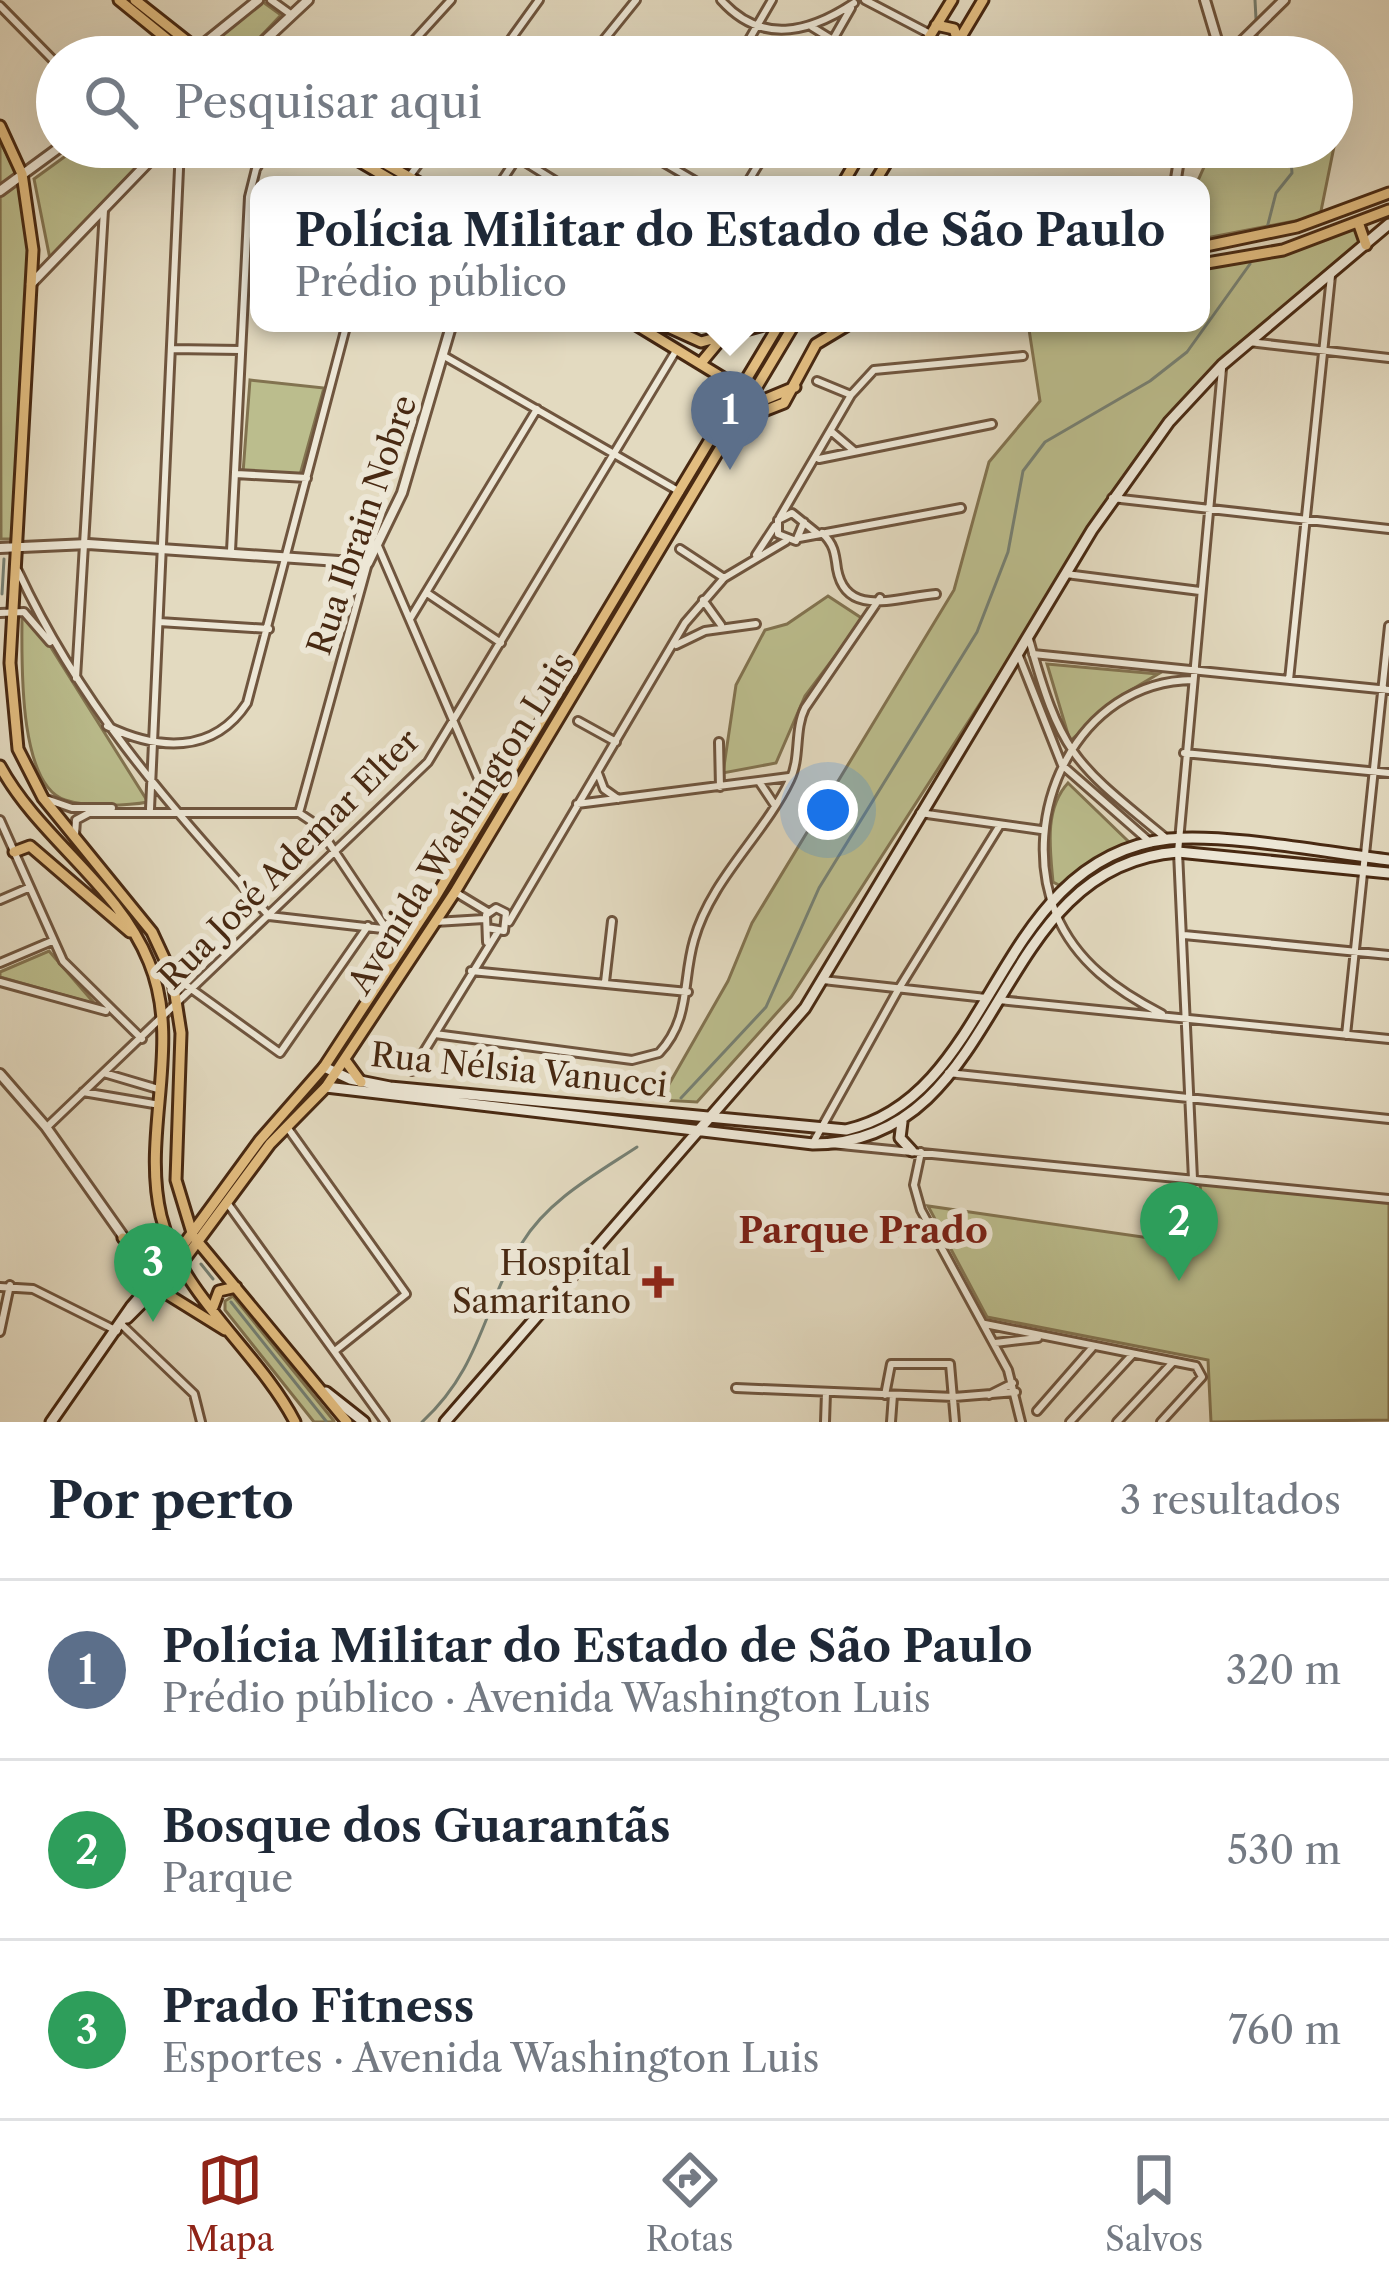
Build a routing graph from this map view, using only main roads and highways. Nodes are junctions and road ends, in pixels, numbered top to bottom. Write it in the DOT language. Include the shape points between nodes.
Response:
graph roads {
  1 [pos="119,0"];
  2 [pos="135,0"];
  3 [pos="952,0"];
  4 [pos="983,0"];
  5 [pos="933,29"];
  6 [pos="164,36"];
  7 [pos="170,36"];
  8 [pos="929,36"];
  9 [pos="956,36"];
  10 [pos="961,36"];
  11 [pos="0,126"];
  12 [pos="1389,193"];
  13 [pos="1361,204"];
  14 [pos="1389,210"];
  15 [pos="1358,224"];
  16 [pos="1389,224"];
  17 [pos="1210,245"];
  18 [pos="1366,245"];
  19 [pos="1210,263"];
  20 [pos="648,332"];
  21 [pos="675,332"];
  22 [pos="740,332"];
  23 [pos="772,332"];
  24 [pos="778,332"];
  25 [pos="790,332"];
  26 [pos="826,332"];
  27 [pos="721,339"];
  28 [pos="701,363"];
  29 [pos="762,383"];
  30 [pos="795,387"];
  31 [pos="739,389"];
  32 [pos="754,398"];
  33 [pos="736,422"];
  34 [pos="6,612"];
  35 [pos="0,766"];
  36 [pos="14,851"];
  37 [pos="1389,860"];
  38 [pos="1389,873"];
  39 [pos="455,892"];
  40 [pos="436,896"];
  41 [pos="137,938"];
  42 [pos="403,943"];
  43 [pos="413,952"];
  44 [pos="345,1060"];
  45 [pos="324,1067"];
  46 [pos="335,1074"];
  47 [pos="361,1082"];
  48 [pos="326,1087"];
  49 [pos="162,1089"];
  50 [pos="178,1106"];
  51 [pos="710,1118"];
  52 [pos="902,1122"];
  53 [pos="672,1126"];
  54 [pos="701,1132"];
  55 [pos="686,1149"];
  56 [pos="917,1152"];
  57 [pos="166,1232"];
  58 [pos="123,1238"];
  59 [pos="195,1239"];
  60 [pos="178,1259"];
  61 [pos="157,1284"];
  62 [pos="236,1287"];
  63 [pos="213,1307"];
  64 [pos="242,1343"];
  65 [pos="344,1417"];
  66 [pos="295,1419"];
  67 [pos="51,1422"];
  68 [pos="364,1422"];
  69 [pos="445,1422"];
  1 -- 6 [label="main road"];
  2 -- 7 [label="main road"];
  3 -- 5 [label="main road"];
  4 -- 10 [label="main road"];
  5 -- 8 [label="main road"];
  5 -- 9 [label="main road" via="954,29"];
  11 -- 34 [label="main road" via="32,223"];
  12 -- 13 [label="main road"];
  13 -- 15 [label="main road"];
  13 -- 17 [label="main road"];
  14 -- 15 [label="main road"];
  15 -- 18 [label="main road"];
  15 -- 19 [label="main road" via="1259,257"];
  16 -- 18 [label="main road"];
  18 -- 51 [label="main road" via="1222,365 1169,422 1112,498 823,980"];
  20 -- 28 [label="main road"];
  21 -- 27 [label="main road"];
  22 -- 27 [label="main road"];
  23 -- 31 [label="main road, Avenida Washington Luis"];
  24 -- 29 [label="main road" via="782,340"];
  25 -- 29 [label="main road, Avenida Washington Luis"];
  26 -- 30 [label="main road"];
  27 -- 28 [label="main road"];
  28 -- 31 [label="main road"];
  29 -- 32 [label="main road, Avenida Washington Luis"];
  30 -- 32 [label="main road" via="774,400"];
  30 -- 33 [label="main road" via="776,408"];
  31 -- 32 [label="main road"];
  31 -- 40 [label="main road, Avenida Washington Luis"];
  32 -- 33 [label="main road, Avenida Washington Luis"];
  33 -- 39 [label="main road, Avenida Washington Luis"];
  34 -- 50 [label="main road" via="23,763 152,932 172,975 180,1001"];
  35 -- 41 [label="main road"];
  36 -- 41 [label="main road" via="30,846 47,855"];
  37 -- 51 [label="main road, Rua Nélsia Vanucci" via="1151,843 1052,900 938,1072 874,1122 818,1130"];
  38 -- 52 [label="main road" via="1178,852 1112,873 1056,914 953,1074"];
  39 -- 40 [label="main road"];
  39 -- 43 [label="main road, Avenida Washington Luis"];
  40 -- 42 [label="main road, Avenida Washington Luis"];
  41 -- 49 [label="main road" via="163,1018"];
  42 -- 43 [label="main road"];
  42 -- 45 [label="main road, Avenida Washington Luis"];
  43 -- 44 [label="main road, Avenida Washington Luis"];
  44 -- 46 [label="main road, Avenida Washington Luis"];
  44 -- 47 [label="main road"];
  45 -- 46 [label="main road, Rua Nélsia Vanucci"];
  45 -- 59 [label="main road, Avenida Washington Luis" via="260,1140"];
  46 -- 47 [label="main road, Rua Nélsia Vanucci"];
  46 -- 48 [label="main road, Avenida Washington Luis"];
  47 -- 51 [label="main road, Rua Nélsia Vanucci"];
  48 -- 53 [label="main road, Rua Nélsia Vanucci"];
  48 -- 59 [label="main road, Avenida Washington Luis"];
  49 -- 50 [label="main road"];
  49 -- 57 [label="main road" via="158,1193"];
  50 -- 59 [label="main road" via="176,1180"];
  51 -- 54 [label="main road"];
  52 -- 54 [label="main road, Rua Nélsia Vanucci" via="831,1144"];
  52 -- 56 [label="main road" via="900,1138"];
  53 -- 54 [label="main road, Rua Nélsia Vanucci"];
  53 -- 55 [label="main road"];
  54 -- 55 [label="main road"];
  55 -- 69 [label="main road" via="564,1278"];
  57 -- 58 [label="main road" via="153,1252"];
  57 -- 60 [label="main road"];
  59 -- 60 [label="main road, Avenida Washington Luis"];
  59 -- 62 [label="main road"];
  60 -- 61 [label="main road, Avenida Washington Luis"];
  60 -- 63 [label="main road"];
  61 -- 64 [label="main road"];
  61 -- 67 [label="main road, Avenida Washington Luis"];
  62 -- 63 [label="main road" via="219,1291"];
  62 -- 65 [label="main road"];
  63 -- 64 [label="main road"];
  64 -- 66 [label="main road"];
  65 -- 68 [label="main road"];
}
